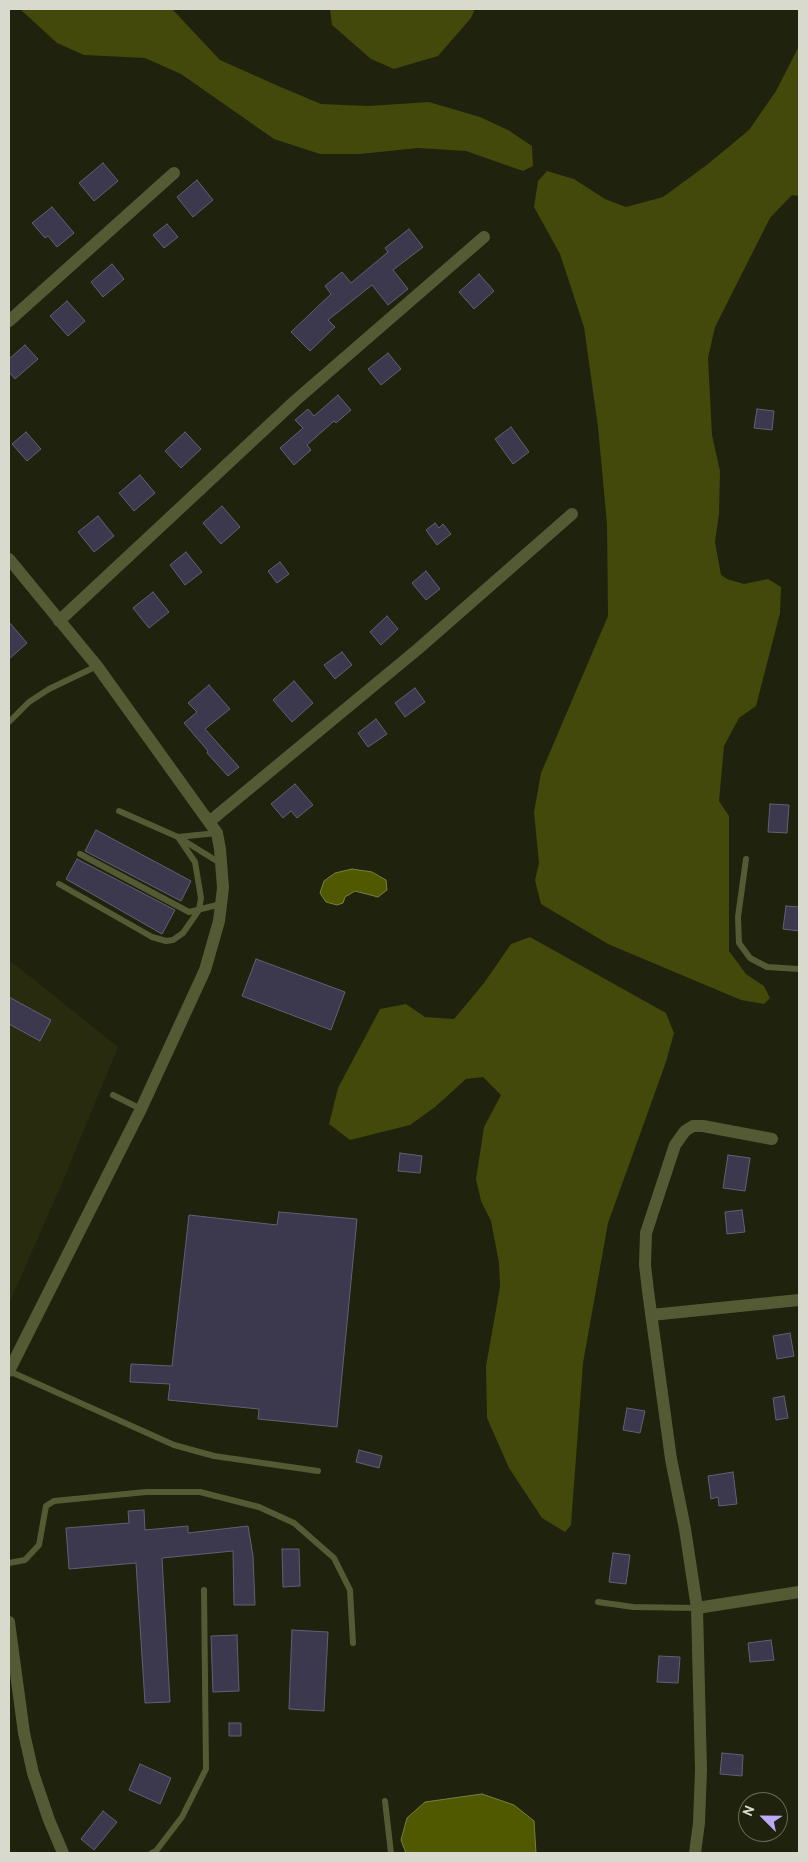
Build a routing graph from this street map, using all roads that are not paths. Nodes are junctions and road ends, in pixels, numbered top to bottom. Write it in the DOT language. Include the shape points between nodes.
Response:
graph roads {
  1 [pos="174,173"];
  2 [pos="484,237"];
  3 [pos="9,321"];
  4 [pos="572,514"];
  5 [pos="9,559"];
  6 [pos="59,621"];
  7 [pos="97,666"];
  8 [pos="9,722"];
  9 [pos="119,811"];
  10 [pos="209,822"];
  11 [pos="217,834"];
  12 [pos="178,838"];
  13 [pos="80,854"];
  14 [pos="746,858"];
  15 [pos="221,864"];
  16 [pos="60,884"];
  17 [pos="221,904"];
  18 [pos="199,910"];
  19 [pos="799,968"];
  20 [pos="113,1095"];
  21 [pos="141,1110"];
  22 [pos="772,1139"];
  23 [pos="799,1300"];
  24 [pos="651,1315"];
  25 [pos="9,1371"];
  26 [pos="318,1471"];
  27 [pos="9,1563"];
  28 [pos="204,1590"];
  29 [pos="799,1592"];
  30 [pos="598,1602"];
  31 [pos="698,1608"];
  32 [pos="9,1622"];
  33 [pos="353,1643"];
  34 [pos="385,1802"];
  35 [pos="63,1853"];
  36 [pos="152,1853"];
  37 [pos="390,1853"];
  38 [pos="695,1853"];
  1 -- 3 [label="street"];
  2 -- 6 [label="street" via="296,400"];
  4 -- 10 [label="street" via="418,649"];
  5 -- 6 [label="street"];
  6 -- 7 [label="street"];
  7 -- 8 [label="lane" via="49,689 29,702"];
  7 -- 10 [label="street"];
  9 -- 12 [label="lane"];
  10 -- 11 [label="street"];
  11 -- 12 [label="lane"];
  11 -- 15 [label="street"];
  12 -- 15 [label="lane"];
  12 -- 18 [label="lane" via="195,862 201,898"];
  13 -- 18 [label="lane" via="179,908 189,912"];
  14 -- 19 [label="lane" via="738,917 739,943 750,958 767,967"];
  15 -- 17 [label="street"];
  16 -- 18 [label="lane" via="152,937 166,941 183,933"];
  17 -- 18 [label="lane"];
  17 -- 21 [label="street" via="205,970"];
  20 -- 21 [label="lane"];
  21 -- 25 [label="street"];
  22 -- 24 [label="street" via="693,1126 675,1145 646,1233 645,1265"];
  23 -- 24 [label="street"];
  24 -- 31 [label="street" via="671,1459"];
  25 -- 26 [label="lane" via="174,1444 214,1456"];
  27 -- 33 [label="lane" via="25,1560 39,1545 46,1506 54,1501 146,1492 200,1492 259,1508 294,1523 334,1558 350,1590"];
  28 -- 36 [label="lane" via="206,1769 182,1817"];
  29 -- 31 [label="street"];
  30 -- 31 [label="lane" via="633,1607"];
  31 -- 38 [label="street" via="701,1770"];
  32 -- 35 [label="street" via="24,1733 33,1773"];
  34 -- 37 [label="lane"];
}
